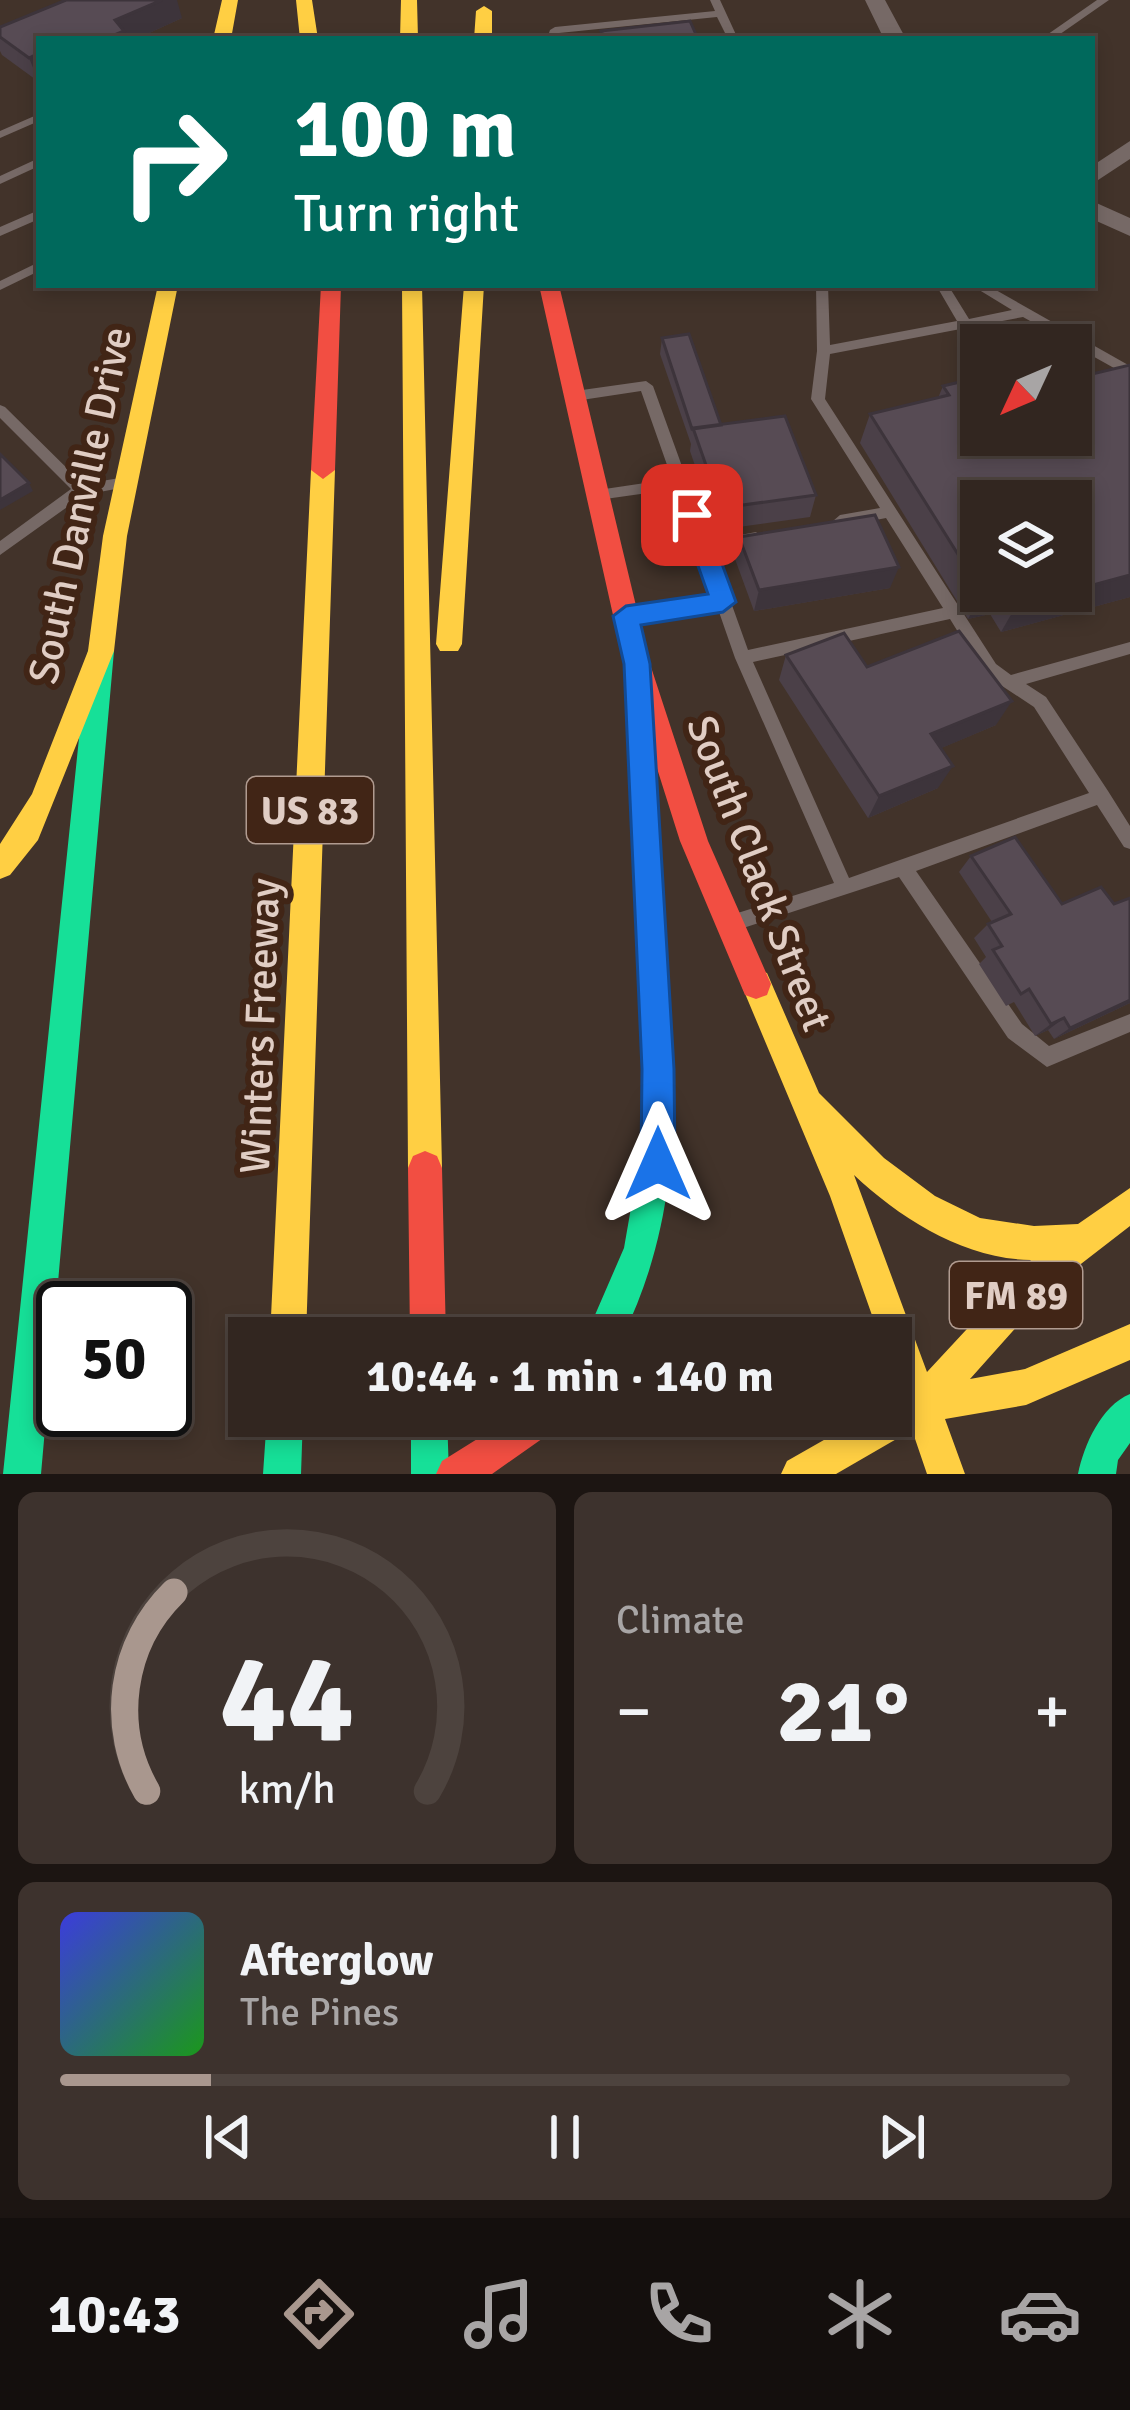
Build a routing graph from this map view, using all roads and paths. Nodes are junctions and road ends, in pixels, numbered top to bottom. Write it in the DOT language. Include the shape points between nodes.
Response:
graph roads {
  1 [pos="230,0"];
  2 [pos="304,0"];
  3 [pos="409,0"];
  4 [pos="716,0"];
  5 [pos="875,0"];
  6 [pos="1104,0"];
  7 [pos="722,14"];
  8 [pos="223,36"];
  9 [pos="309,36"];
  10 [pos="409,36"];
  11 [pos="554,36"];
  12 [pos="732,36"];
  13 [pos="893,36"];
  14 [pos="1050,36"];
  15 [pos="36,118"];
  16 [pos="0,135"];
  17 [pos="1130,148"];
  18 [pos="36,163"];
  19 [pos="1095,175"];
  20 [pos="0,180"];
  21 [pos="1095,210"];
  22 [pos="36,215"];
  23 [pos="1130,228"];
  24 [pos="0,232"];
  25 [pos="36,268"];
  26 [pos="0,286"];
  27 [pos="167,288"];
  28 [pos="331,288"];
  29 [pos="412,288"];
  30 [pos="474,288"];
  31 [pos="549,288"];
  32 [pos="822,288"];
  33 [pos="944,288"];
  34 [pos="982,288"];
  35 [pos="1025,312"];
  36 [pos="965,323"];
  37 [pos="824,351"];
  38 [pos="1130,372"];
  39 [pos="575,396"];
  40 [pos="3,417"];
  41 [pos="126,482"];
  42 [pos="680,482"];
  43 [pos="80,490"];
  44 [pos="598,495"];
  45 [pos="888,512"];
  46 [pos="819,525"];
  47 [pos="772,535"];
  48 [pos="704,548"];
  49 [pos="0,549"];
  50 [pos="723,602"];
  51 [pos="950,613"];
  52 [pos="626,616"];
  53 [pos="1130,649"];
  54 [pos="101,651"];
  55 [pos="743,658"];
  56 [pos="637,664"];
  57 [pos="1012,681"];
  58 [pos="1102,796"];
  59 [pos="1130,841"];
  60 [pos="0,866"];
  61 [pos="903,867"];
  62 [pos="845,888"];
  63 [pos="730,923"];
  64 [pos="1130,1022"];
  65 [pos="420,1031"];
  66 [pos="806,1103"];
  67 [pos="1130,1204"];
  68 [pos="1075,1240"];
  69 [pos="289,1317"];
  70 [pos="427,1317"];
  71 [pos="614,1317"];
  72 [pos="1130,1342"];
  73 [pos="921,1405"];
  74 [pos="1130,1412"];
  75 [pos="284,1437"];
  76 [pos="429,1437"];
  77 [pos="517,1437"];
  78 [pos="22,1474"];
  79 [pos="282,1474"];
  80 [pos="430,1474"];
  81 [pos="454,1474"];
  82 [pos="800,1474"];
  83 [pos="946,1474"];
  84 [pos="1097,1474"];
  1 -- 8 [label="main road"];
  2 -- 9 [label="main road"];
  3 -- 10 [label="main road"];
  4 -- 7 [label="lane"];
  5 -- 13 [label="street"];
  6 -- 14 [label="lane"];
  7 -- 11 [label="lane"];
  7 -- 12 [label="lane"];
  15 -- 16 [label="lane"];
  17 -- 19 [label="street"];
  18 -- 20 [label="lane"];
  21 -- 23 [label="street"];
  22 -- 24 [label="lane"];
  25 -- 26 [label="lane"];
  27 -- 41 [label="main road, South Danville Drive"];
  28 -- 69 [label="main road, Winters Freeway / US 83"];
  29 -- 65 [label="main road, US 83"];
  30 -- 65 [label="main road"];
  31 -- 39 [label="main road, South Clack Street"];
  32 -- 37 [label="lane"];
  33 -- 36 [label="lane"];
  34 -- 35 [label="lane"];
  35 -- 36 [label="lane"];
  35 -- 38 [label="lane"];
  36 -- 37 [label="lane"];
  37 -- 45 [label="lane" via="818,399"];
  39 -- 42 [label="lane" via="646,386"];
  39 -- 44 [label="main road, South Clack Street"];
  40 -- 43 [label="lane"];
  41 -- 43 [label="lane"];
  41 -- 54 [label="main road, South Danville Drive"];
  42 -- 44 [label="lane"];
  42 -- 48 [label="lane"];
  43 -- 49 [label="lane"];
  44 -- 52 [label="main road, South Clack Street"];
  45 -- 46 [label="lane"];
  45 -- 51 [label="lane"];
  47 -- 48 [label="lane"];
  48 -- 50 [label="lane"];
  50 -- 52 [label="lane"];
  50 -- 55 [label="lane"];
  51 -- 55 [label="lane"];
  51 -- 57 [label="lane" via="989,669"];
  52 -- 56 [label="main road, South Clack Street"];
  53 -- 57 [label="lane"];
  54 -- 60 [label="main road, South Danville Drive" via="45,797"];
  54 -- 78 [label="main road"];
  55 -- 62 [label="lane"];
  56 -- 63 [label="main road, South Clack Street" via="694,841"];
  56 -- 71 [label="main road" via="658,1164 636,1276"];
  57 -- 58 [label="lane" via="1040,702"];
  58 -- 59 [label="lane"];
  58 -- 61 [label="lane"];
  61 -- 62 [label="lane"];
  61 -- 64 [label="lane" via="1015,1031 1047,1057"];
  62 -- 63 [label="lane"];
  63 -- 66 [label="main road, South Clack Street"];
  65 -- 70 [label="main road, US 83"];
  66 -- 68 [label="main road" via="868,1171 921,1205 1003,1241"];
  66 -- 73 [label="main road, South Clack Street"];
  67 -- 68 [label="main road, FM 89"];
  68 -- 73 [label="main road, FM 89"];
  72 -- 73 [label="main road, FM 89" via="1026,1387"];
  73 -- 82 [label="main road, FM 89"];
  73 -- 83 [label="main road, South Clack Street"];
  74 -- 84 [label="main road" via="1101,1453"];
  75 -- 79 [label="main road"];
  76 -- 80 [label="main road"];
  77 -- 81 [label="main road"];
}
